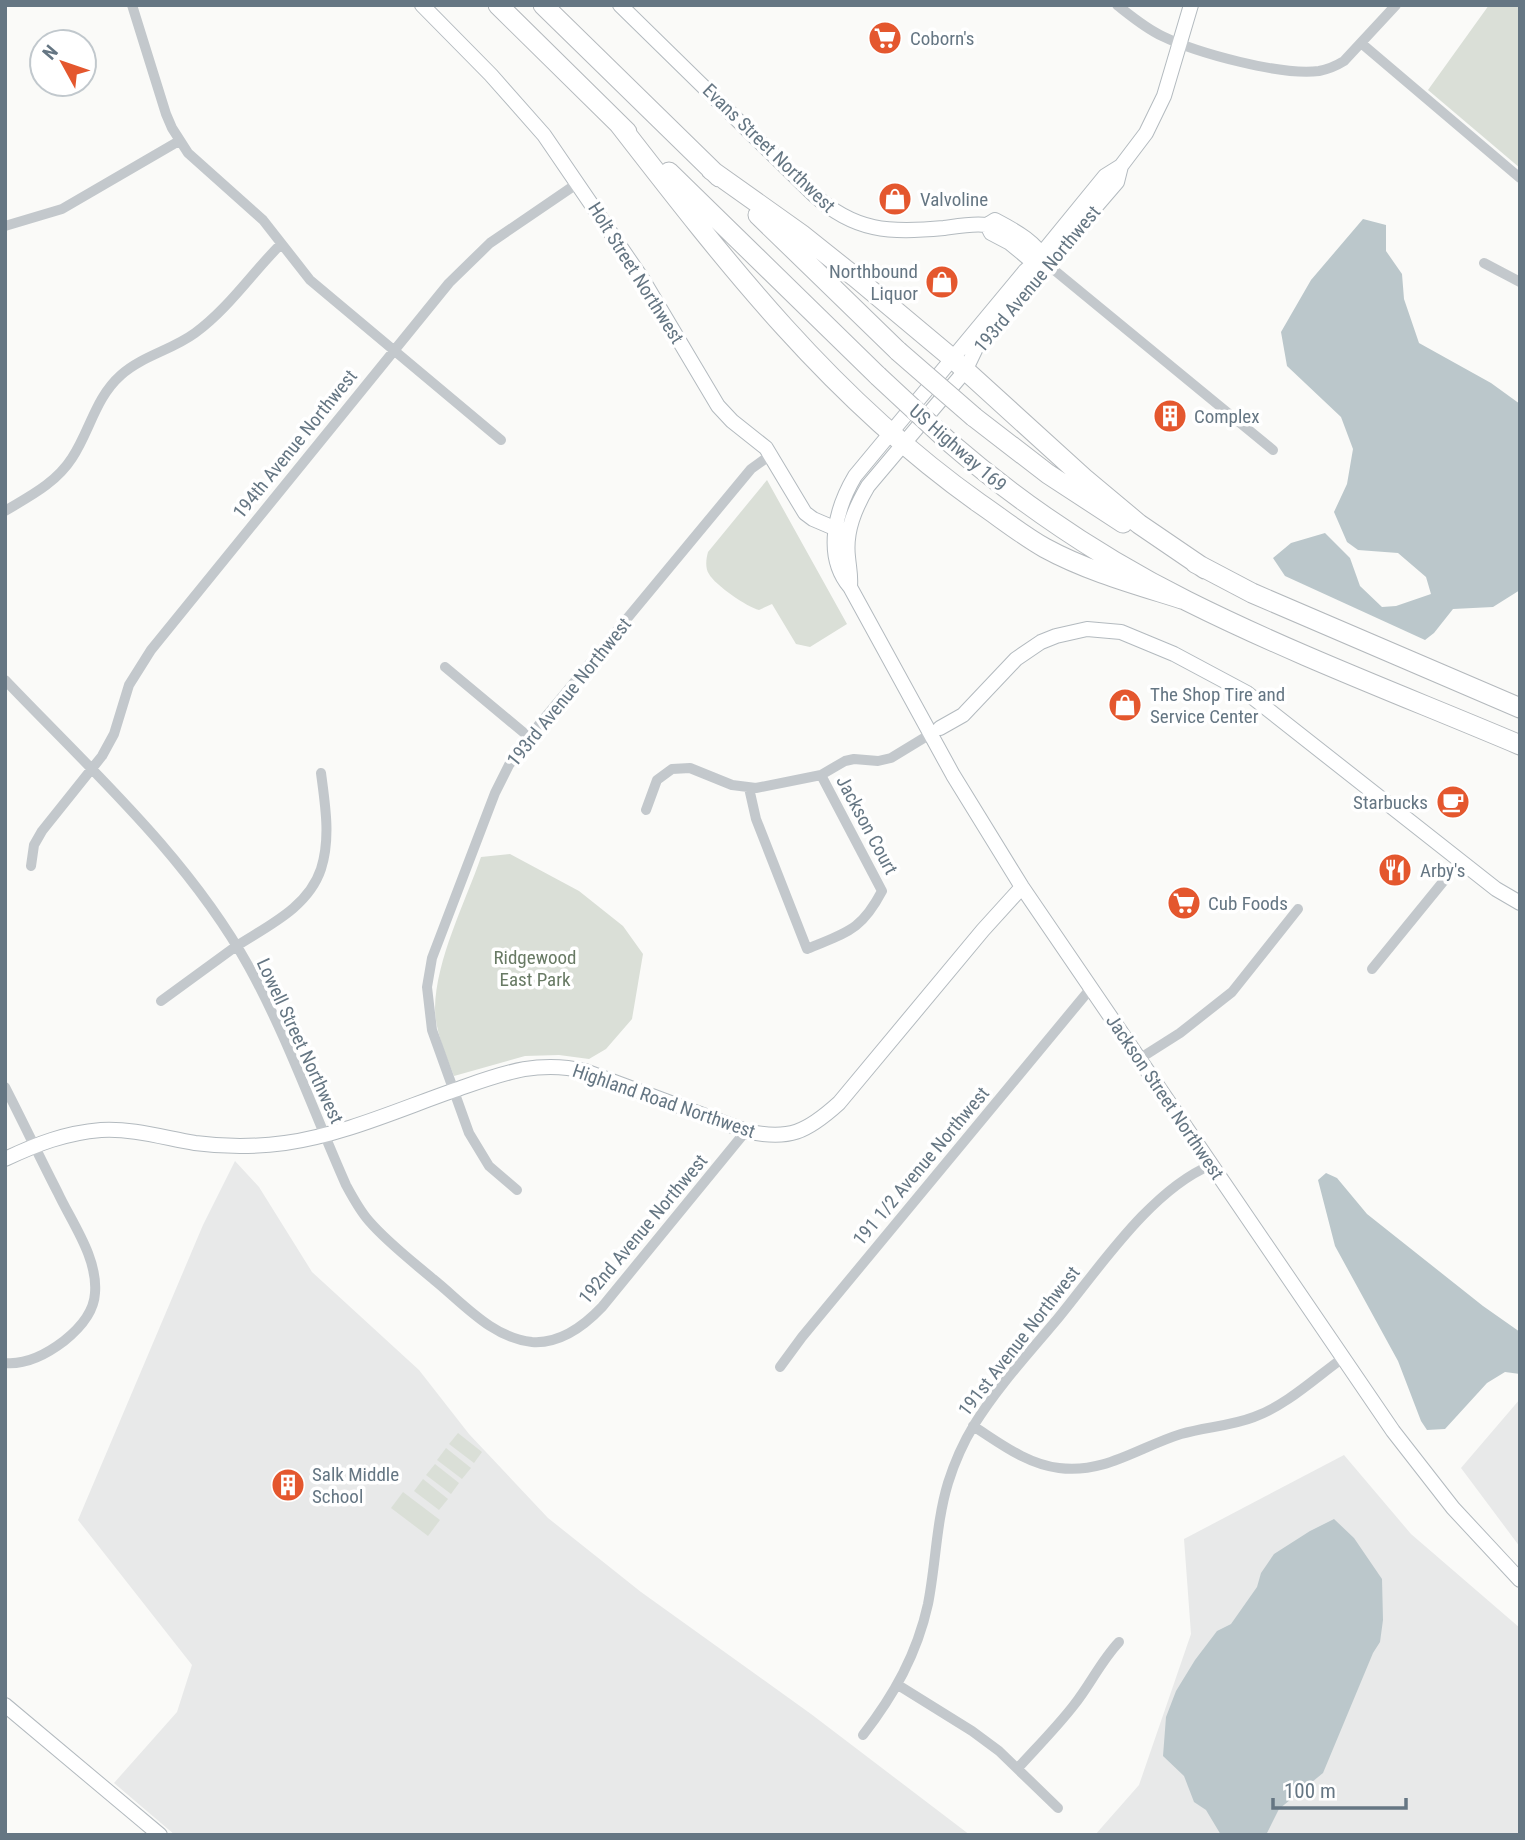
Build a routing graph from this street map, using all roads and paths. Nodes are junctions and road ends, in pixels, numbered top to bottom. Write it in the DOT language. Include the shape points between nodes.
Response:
graph roads {
  1 [pos="132,5"];
  2 [pos="422,5"];
  3 [pos="498,5"];
  4 [pos="543,5"];
  5 [pos="620,5"];
  6 [pos="1117,5"];
  7 [pos="1191,5"];
  8 [pos="1396,5"];
  9 [pos="1362,43"];
  10 [pos="1180,44"];
  11 [pos="618,123"];
  12 [pos="179,141"];
  13 [pos="711,170"];
  14 [pos="1520,178"];
  15 [pos="578,183"];
  16 [pos="5,226"];
  17 [pos="281,244"];
  18 [pos="1041,260"];
  19 [pos="1484,264"];
  20 [pos="1520,282"];
  21 [pos="394,351"];
  22 [pos="959,365"];
  23 [pos="908,411"];
  24 [pos="922,423"];
  25 [pos="896,439"];
  26 [pos="501,440"];
  27 [pos="1273,450"];
  28 [pos="772,454"];
  29 [pos="5,511"];
  30 [pos="842,531"];
  31 [pos="1205,569"];
  32 [pos="1185,600"];
  33 [pos="445,667"];
  34 [pos="5,680"];
  35 [pos="1520,708"];
  36 [pos="935,731"];
  37 [pos="529,737"];
  38 [pos="1520,745"];
  39 [pos="91,770"];
  40 [pos="321,773"];
  41 [pos="821,775"];
  42 [pos="749,788"];
  43 [pos="646,810"];
  44 [pos="1461,861"];
  45 [pos="31,866"];
  46 [pos="1022,887"];
  47 [pos="1520,903"];
  48 [pos="1298,909"];
  49 [pos="236,947"];
  50 [pos="1372,969"];
  51 [pos="1091,988"];
  52 [pos="161,1001"];
  53 [pos="1139,1059"];
  54 [pos="5,1087"];
  55 [pos="453,1091"];
  56 [pos="746,1131"];
  57 [pos="324,1135"];
  58 [pos="34,1145"];
  59 [pos="5,1159"];
  60 [pos="1211,1165"];
  61 [pos="517,1190"];
  62 [pos="558,1339"];
  63 [pos="1343,1358"];
  64 [pos="5,1363"];
  65 [pos="780,1367"];
  66 [pos="973,1426"];
  67 [pos="1520,1580"];
  68 [pos="1119,1642"];
  69 [pos="898,1685"];
  70 [pos="5,1705"];
  71 [pos="863,1735"];
  72 [pos="1018,1768"];
  73 [pos="1058,1808"];
  74 [pos="160,1835"];
  1 -- 12 [label="street"];
  2 -- 15 [label="street, Holt Street Northwest" via="512,97"];
  3 -- 11 [label="highway, US Highway 169"];
  4 -- 13 [label="highway, US Highway 169"];
  5 -- 18 [label="street, Evans Street Northwest" via="840,216 863,226 899,231 987,225 991,233"];
  6 -- 10 [label="street"];
  7 -- 10 [label="street, 193rd Avenue Northwest"];
  8 -- 9 [label="street"];
  9 -- 10 [label="street" via="1336,66 1316,71 1233,60"];
  9 -- 14 [label="street"];
  10 -- 18 [label="street, 193rd Avenue Northwest" via="1159,109 1121,166 1117,182"];
  11 -- 25 [label="highway" via="714,247 785,329"];
  11 -- 32 [label="highway, US Highway 169, bridge" via="948,441 1062,528"];
  12 -- 16 [label="street" via="62,209"];
  12 -- 17 [label="street" via="198,164 252,209"];
  13 -- 22 [label="highway" via="802,234"];
  13 -- 31 [label="highway, US Highway 169, bridge" via="898,351 974,417 1083,498"];
  15 -- 21 [label="street, 194th Avenue Northwest" via="489,243 442,290"];
  15 -- 28 [label="street, Holt Street Northwest" via="722,412"];
  17 -- 21 [label="street" via="310,280"];
  17 -- 29 [label="street" via="206,324 122,374 101,399 63,471"];
  18 -- 22 [label="street, 193rd Avenue Northwest"];
  18 -- 27 [label="street, Evans Street Northwest"];
  19 -- 20 [label="street"];
  21 -- 26 [label="street"];
  21 -- 39 [label="street, 194th Avenue Northwest" via="151,650 130,685 114,734"];
  22 -- 23 [label="street, 193rd Avenue Northwest"];
  22 -- 24 [label="street, 193rd Avenue Northwest"];
  22 -- 31 [label="highway" via="1129,516"];
  23 -- 25 [label="street, Jackson Street Northwest"];
  24 -- 25 [label="street, Jackson Street Northwest"];
  25 -- 30 [label="street, Jackson Street Northwest" via="862,466 848,488"];
  25 -- 32 [label="highway" via="1044,547 1102,573"];
  28 -- 30 [label="street, Holt Street Northwest" via="805,513"];
  28 -- 37 [label="street, 193rd Avenue Northwest" via="751,469"];
  30 -- 36 [label="street, Jackson Street Northwest" via="838,564 844,579"];
  31 -- 35 [label="highway, US Highway 169"];
  32 -- 38 [label="highway, US Highway 169"];
  33 -- 37 [label="street"];
  34 -- 39 [label="street, Lowell Street Northwest"];
  36 -- 41 [label="street" via="891,758 845,761"];
  36 -- 44 [label="street" via="963,715 1016,659 1041,642 1087,629 1121,632 1247,693"];
  36 -- 46 [label="street, Jackson Street Northwest" via="979,820"];
  37 -- 55 [label="street, 193rd Avenue Northwest" via="495,793 429,972 431,1023"];
  39 -- 45 [label="street, 194th Avenue Northwest" via="42,831"];
  39 -- 49 [label="street, Lowell Street Northwest" via="176,862"];
  40 -- 49 [label="street" via="326,841 314,884 286,914"];
  41 -- 42 [label="street"];
  41 -- 42 [label="street, Jackson Court" via="882,891 869,915 853,929 807,949 756,819"];
  42 -- 43 [label="street" via="690,768 672,769 657,780"];
  44 -- 47 [label="street"];
  44 -- 50 [label="street"];
  46 -- 51 [label="street, Jackson Street Northwest"];
  46 -- 56 [label="street, Highland Road Northwest" via="827,1114 793,1134 766,1136"];
  48 -- 53 [label="street" via="1232,992"];
  49 -- 52 [label="street"];
  49 -- 57 [label="street, Lowell Street Northwest" via="265,1000"];
  51 -- 53 [label="street, Jackson Street Northwest"];
  51 -- 65 [label="street, 191 1/2 Avenue Northwest"];
  53 -- 60 [label="street, Jackson Street Northwest"];
  54 -- 58 [label="street"];
  55 -- 56 [label="street, Highland Road Northwest" via="519,1069 569,1067"];
  55 -- 57 [label="street, Highland Road Northwest"];
  55 -- 61 [label="street, 193rd Avenue Northwest" via="482,1156"];
  56 -- 62 [label="street, 192nd Avenue Northwest" via="602,1307 584,1325"];
  57 -- 58 [label="street, Highland Road Northwest" via="231,1146 103,1130"];
  57 -- 62 [label="street, Lowell Street Northwest" via="361,1211 396,1247 499,1331 535,1342"];
  58 -- 59 [label="street, Highland Road Northwest"];
  58 -- 64 [label="street" via="90,1261 95,1296 88,1316 62,1342 29,1361"];
  60 -- 63 [label="street, Jackson Street Northwest"];
  60 -- 66 [label="street, 191st Avenue Northwest" via="1185,1179 1147,1212"];
  63 -- 66 [label="street" via="1254,1418 1177,1436 1100,1467 1073,1469 1033,1462"];
  63 -- 67 [label="street, Jackson Street Northwest" via="1422,1470"];
  66 -- 69 [label="street, 191st Avenue Northwest" via="949,1482 924,1620"];
  68 -- 72 [label="street" via="1073,1707"];
  69 -- 71 [label="street, 191st Avenue Northwest"];
  69 -- 72 [label="street" via="972,1731"];
  70 -- 74 [label="street"];
  72 -- 73 [label="street"];
}
